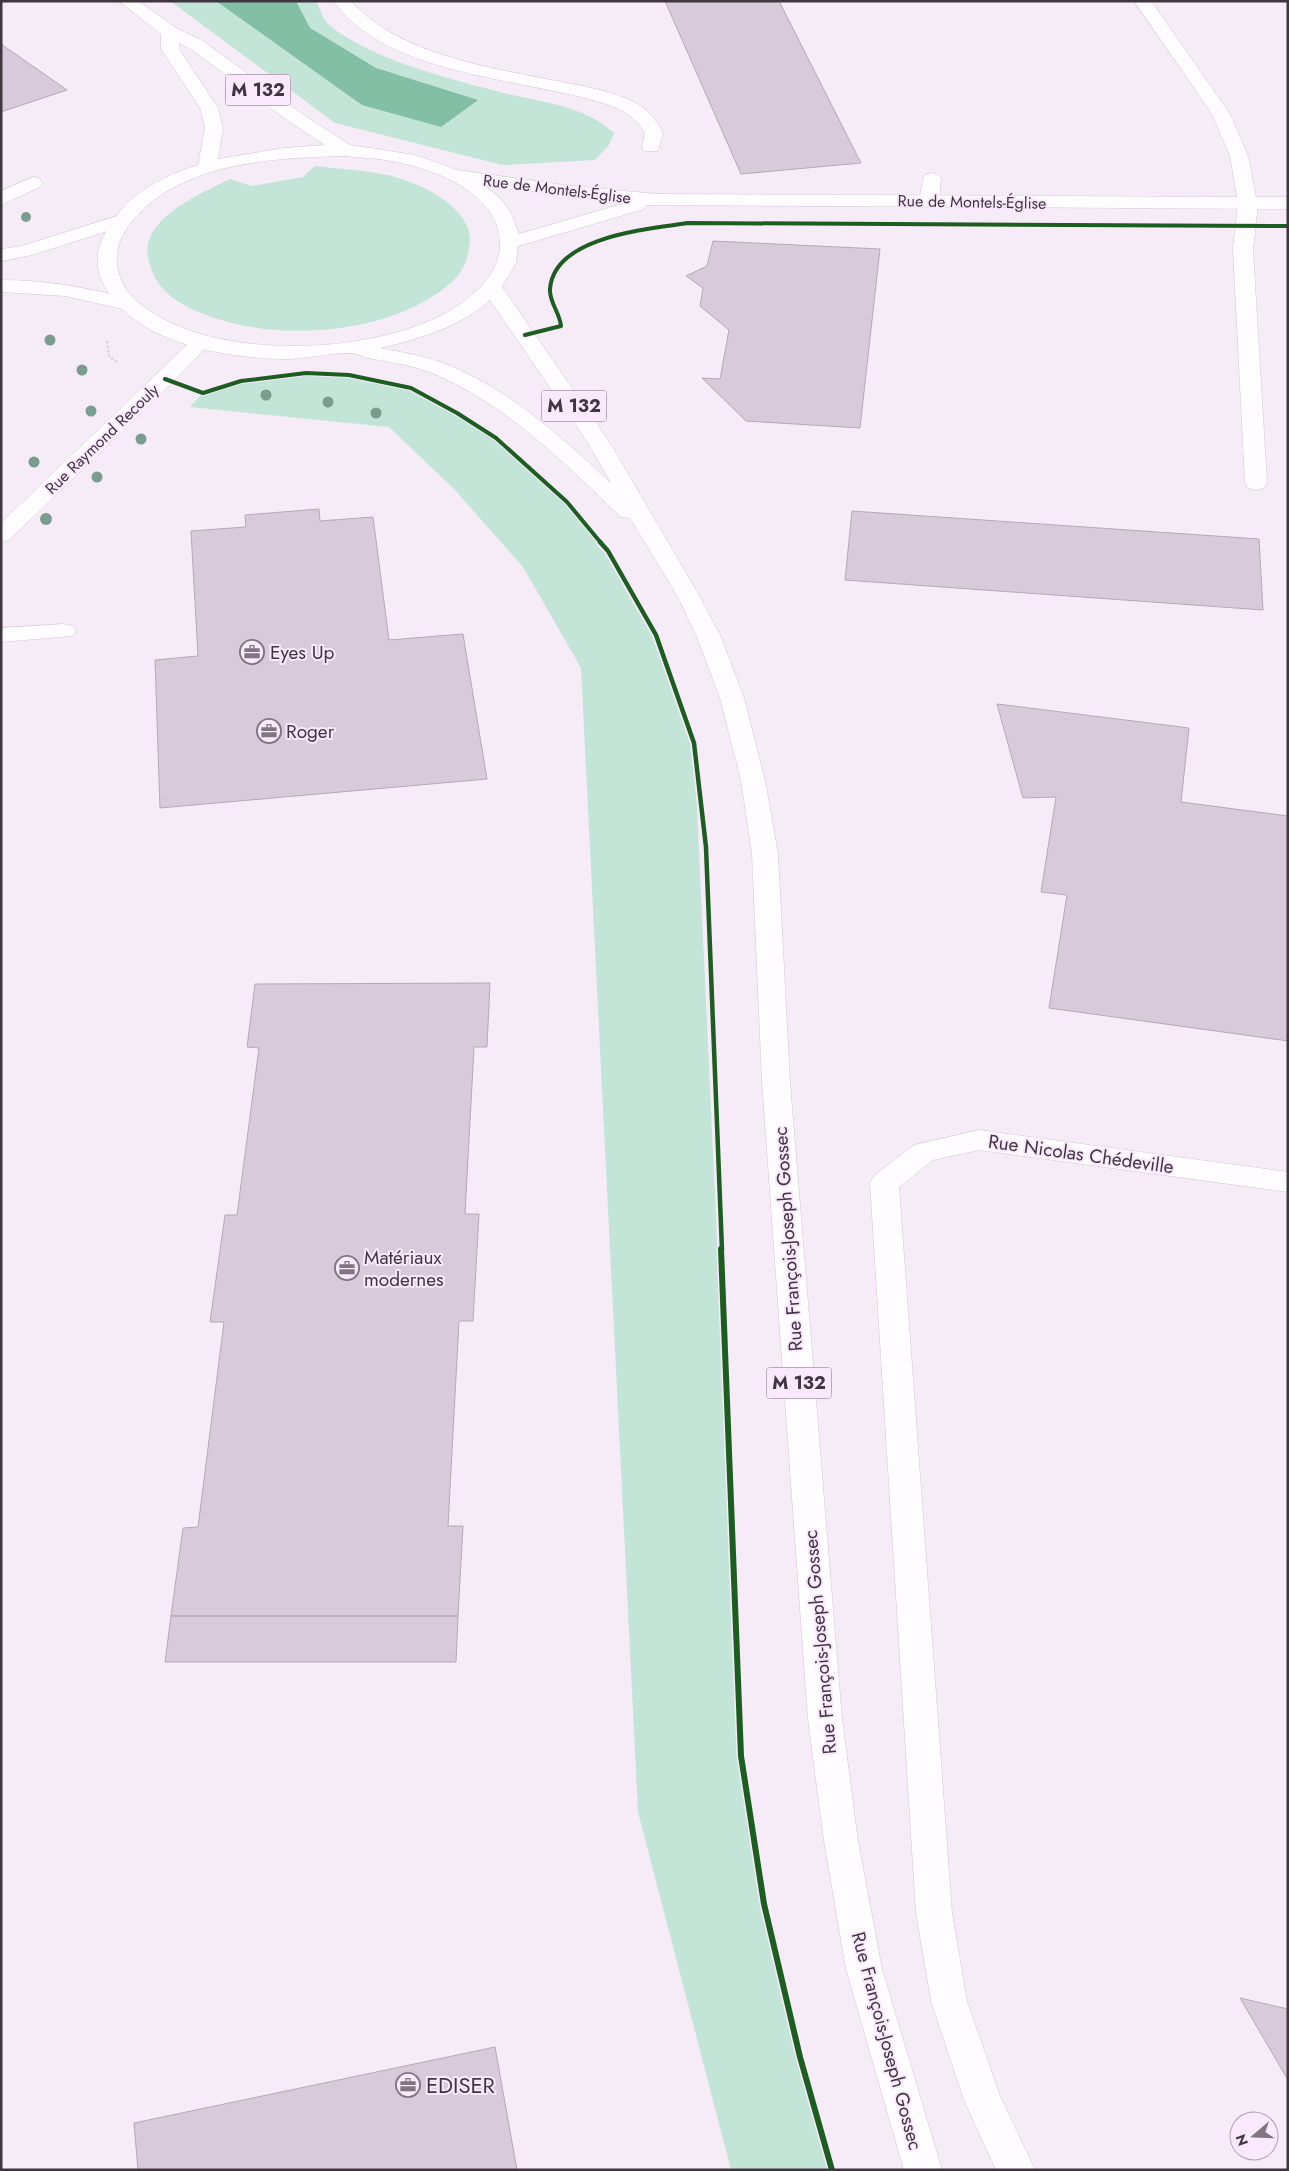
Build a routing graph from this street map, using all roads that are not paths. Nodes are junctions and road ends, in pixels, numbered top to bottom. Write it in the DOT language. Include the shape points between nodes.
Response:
graph roads {
  1 [pos="127,1"];
  2 [pos="342,1"];
  3 [pos="1142,1"];
  4 [pos="170,32"];
  5 [pos="651,147"];
  6 [pos="345,150"];
  7 [pos="207,168"];
  8 [pos="457,176"];
  9 [pos="932,179"];
  10 [pos="33,183"];
  11 [pos="1,199"];
  12 [pos="656,200"];
  13 [pos="929,201"];
  14 [pos="1248,203"];
  15 [pos="1288,203"];
  16 [pos="120,221"];
  17 [pos="512,242"];
  18 [pos="1,255"];
  19 [pos="1,286"];
  20 [pos="492,288"];
  21 [pos="127,304"];
  22 [pos="201,342"];
  23 [pos="355,348"];
  24 [pos="1256,484"];
  25 [pos="648,530"];
  26 [pos="2,533"];
  27 [pos="64,631"];
  28 [pos="1,635"];
  29 [pos="1288,1182"];
  30 [pos="923,2170"];
  31 [pos="1016,2170"];
  1 -- 4 [label="main road, M 132"];
  2 -- 5 [label="main road" via="361,23 381,36 424,53 578,91 631,109 646,120 654,133"];
  3 -- 14 [label="main road" via="1221,114 1239,156"];
  4 -- 6 [label="main road, M 132" via="197,45"];
  4 -- 7 [label="main road, M 132" via="170,49 209,108 214,128"];
  6 -- 7 [label="main road" via="251,156"];
  6 -- 8 [label="main road" via="406,158"];
  7 -- 16 [label="main road" via="171,182"];
  8 -- 12 [label="main road, Rue de Montels-Église"];
  8 -- 17 [label="main road" via="487,195 505,218"];
  9 -- 13 [label="main road"];
  10 -- 11 [label="main road"];
  12 -- 13 [label="main road, Rue de Montels-Église"];
  12 -- 17 [label="main road, Rue de Montels-Église"];
  13 -- 14 [label="main road, Rue de Montels-Église"];
  14 -- 15 [label="main road, Rue de Montels-Église"];
  14 -- 24 [label="main road" via="1243,249"];
  16 -- 18 [label="main road" via="25,251"];
  16 -- 21 [label="main road" via="107,249 109,277"];
  17 -- 20 [label="main road" via="507,265"];
  19 -- 21 [label="main road" via="87,292"];
  20 -- 23 [label="main road" via="458,314 412,335"];
  20 -- 25 [label="main road, Rue François-Joseph Gossec / M 132" via="599,443"];
  21 -- 22 [label="main road" via="158,326"];
  22 -- 23 [label="main road" via="250,351 302,353"];
  22 -- 26 [label="main road, Rue Raymond Recouly"];
  23 -- 25 [label="main road, Rue François-Joseph Gossec / M 132" via="437,368 504,404 567,454"];
  25 -- 30 [label="main road, Rue François-Joseph Gossec / M 132" via="709,637 732,698 753,780 765,854 776,1082 826,1728 841,1842 864,1969"];
  27 -- 28 [label="main road"];
  29 -- 31 [label="main road, Rue Nicolas Chédeville" via="979,1140 924,1152 884,1182 934,1913 949,2001 982,2100"];
}
